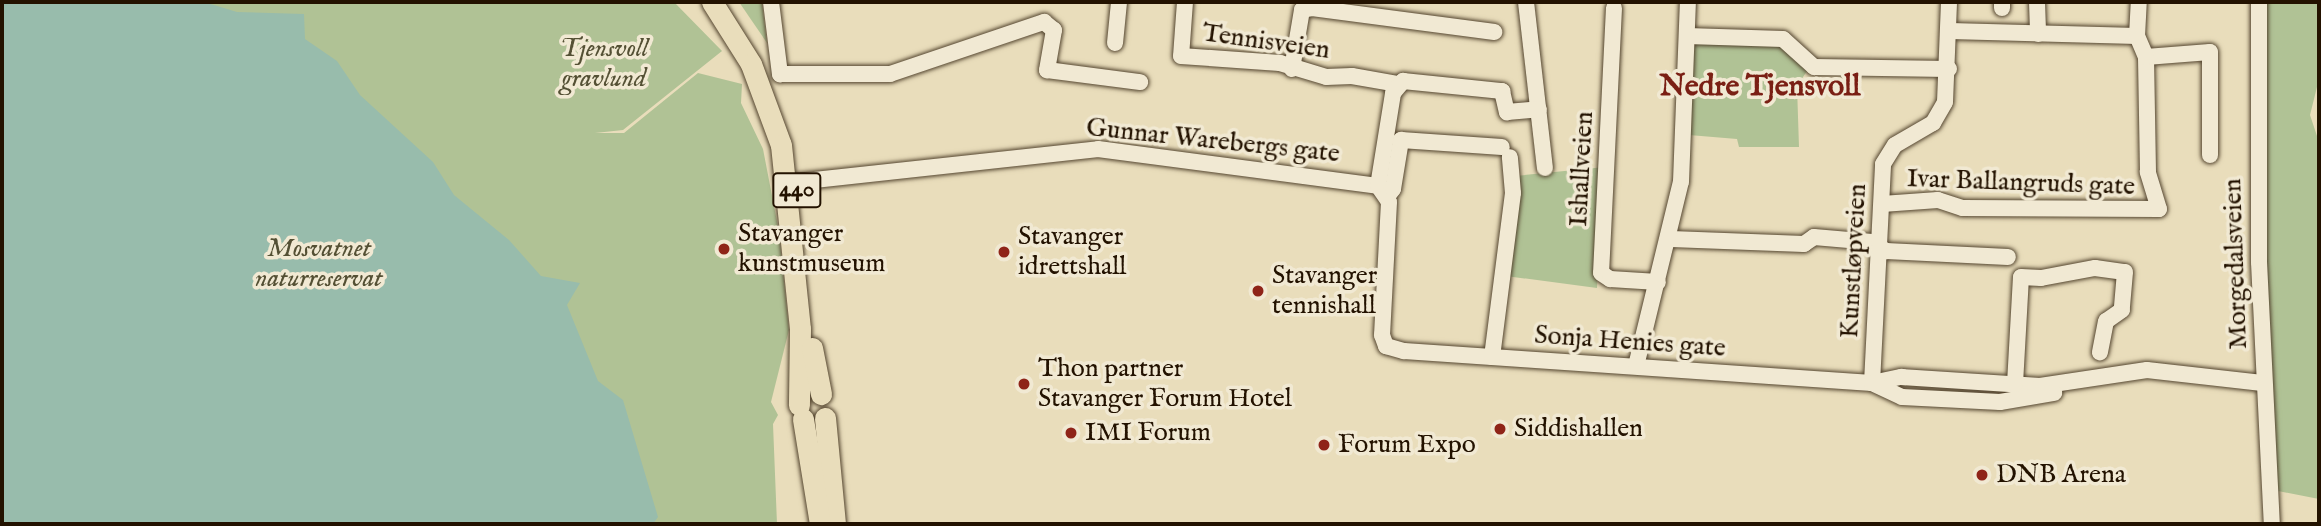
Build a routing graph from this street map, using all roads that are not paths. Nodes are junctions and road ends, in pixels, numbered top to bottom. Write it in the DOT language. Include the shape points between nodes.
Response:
graph roads {
  1 [pos="712,2"];
  2 [pos="724,2"];
  3 [pos="771,2"];
  4 [pos="1119,2"];
  5 [pos="1185,2"];
  6 [pos="1526,2"];
  7 [pos="1688,2"];
  8 [pos="1949,2"];
  9 [pos="2037,2"];
  10 [pos="2139,2"];
  11 [pos="2259,2"];
  12 [pos="1614,8"];
  13 [pos="1950,31"];
  14 [pos="1494,32"];
  15 [pos="2038,34"];
  16 [pos="1687,36"];
  17 [pos="2137,36"];
  18 [pos="1115,43"];
  19 [pos="2146,57"];
  20 [pos="1292,69"];
  21 [pos="1949,69"];
  22 [pos="1140,82"];
  23 [pos="1398,83"];
  24 [pos="1539,109"];
  25 [pos="2210,155"];
  26 [pos="1545,168"];
  27 [pos="796,182"];
  28 [pos="1382,191"];
  29 [pos="1882,204"];
  30 [pos="1671,239"];
  31 [pos="1879,245"];
  32 [pos="2008,257"];
  33 [pos="1658,282"];
  34 [pos="2100,352"];
  35 [pos="1492,356"];
  36 [pos="1636,366"];
  37 [pos="2075,381"];
  38 [pos="1872,383"];
  39 [pos="2262,383"];
  40 [pos="2015,384"];
  41 [pos="821,394"];
  42 [pos="801,412"];
  43 [pos="825,418"];
  44 [pos="820,524"];
  45 [pos="835,524"];
  46 [pos="2272,524"];
  1 -- 42 [label="main road, 440" via="751,64 780,145 800,329"];
  2 -- 27 [label="main road, 440" via="770,79 787,130"];
  3 -- 22 [label="street" via="780,74 880,75 1044,22 1054,30 1047,69"];
  4 -- 18 [label="street"];
  5 -- 20 [label="street, Tennisveien" via="1181,56 1219,62 1245,59"];
  6 -- 24 [label="street"];
  7 -- 16 [label="street"];
  8 -- 13 [label="street, Kunstløpveien"];
  9 -- 15 [label="street"];
  10 -- 17 [label="street"];
  11 -- 39 [label="street, Morgedalsveien"];
  12 -- 33 [label="street, Ishallveien" via="1601,274 1610,279"];
  13 -- 15 [label="street"];
  13 -- 21 [label="street, Kunstløpveien"];
  14 -- 20 [label="street" via="1312,8 1302,10"];
  15 -- 17 [label="street"];
  16 -- 21 [label="street" via="1783,39 1814,67"];
  16 -- 30 [label="street" via="1681,182"];
  17 -- 19 [label="street"];
  19 -- 25 [label="street, Morgedalsveien" via="2210,52"];
  19 -- 29 [label="street, Ivar Ballangruds gate" via="2148,172 2160,209 1963,208 1938,200"];
  20 -- 23 [label="street, Tennisveien" via="1326,78 1352,76"];
  21 -- 29 [label="street, Kunstløpveien" via="1940,112 1933,123 1895,145 1883,164"];
  23 -- 24 [label="street, Tennisveien" via="1409,80 1502,91 1507,112"];
  23 -- 28 [label="street" via="1382,147"];
  24 -- 26 [label="street"];
  27 -- 28 [label="street, Gunnar Warebergs gate" via="1098,149"];
  27 -- 41 [label="main road, 440" via="814,372"];
  28 -- 35 [label="street, Sonja Henies gate" via="1382,335 1386,346"];
  28 -- 35 [label="street" via="1393,189 1401,140 1506,152 1513,193"];
  29 -- 31 [label="street, Kunstløpveien"];
  30 -- 31 [label="street" via="1804,244 1814,237"];
  30 -- 33 [label="street"];
  31 -- 32 [label="street" via="1885,250"];
  31 -- 38 [label="street, Kunstløpveien"];
  33 -- 36 [label="street"];
  34 -- 40 [label="street" via="2106,321 2122,310 2125,272 2095,268 2042,278 2021,277"];
  35 -- 36 [label="street, Sonja Henies gate"];
  36 -- 38 [label="street, Sonja Henies gate"];
  37 -- 38 [label="street, Sonja Henies gate" via="2056,392 2000,402 1902,397"];
  37 -- 39 [label="street, Sonja Henies gate" via="2147,370"];
  37 -- 40 [label="street, Sonja Henies gate"];
  38 -- 40 [label="street, Sonja Henies gate" via="1901,377"];
  39 -- 46 [label="street, Morgedalsveien"];
  41 -- 42 [label="main road" via="807,394"];
  41 -- 43 [label="main road, 440" via="829,405"];
  42 -- 43 [label="main road" via="812,423"];
  42 -- 44 [label="main road, 440"];
  43 -- 45 [label="main road, 440"];
}
